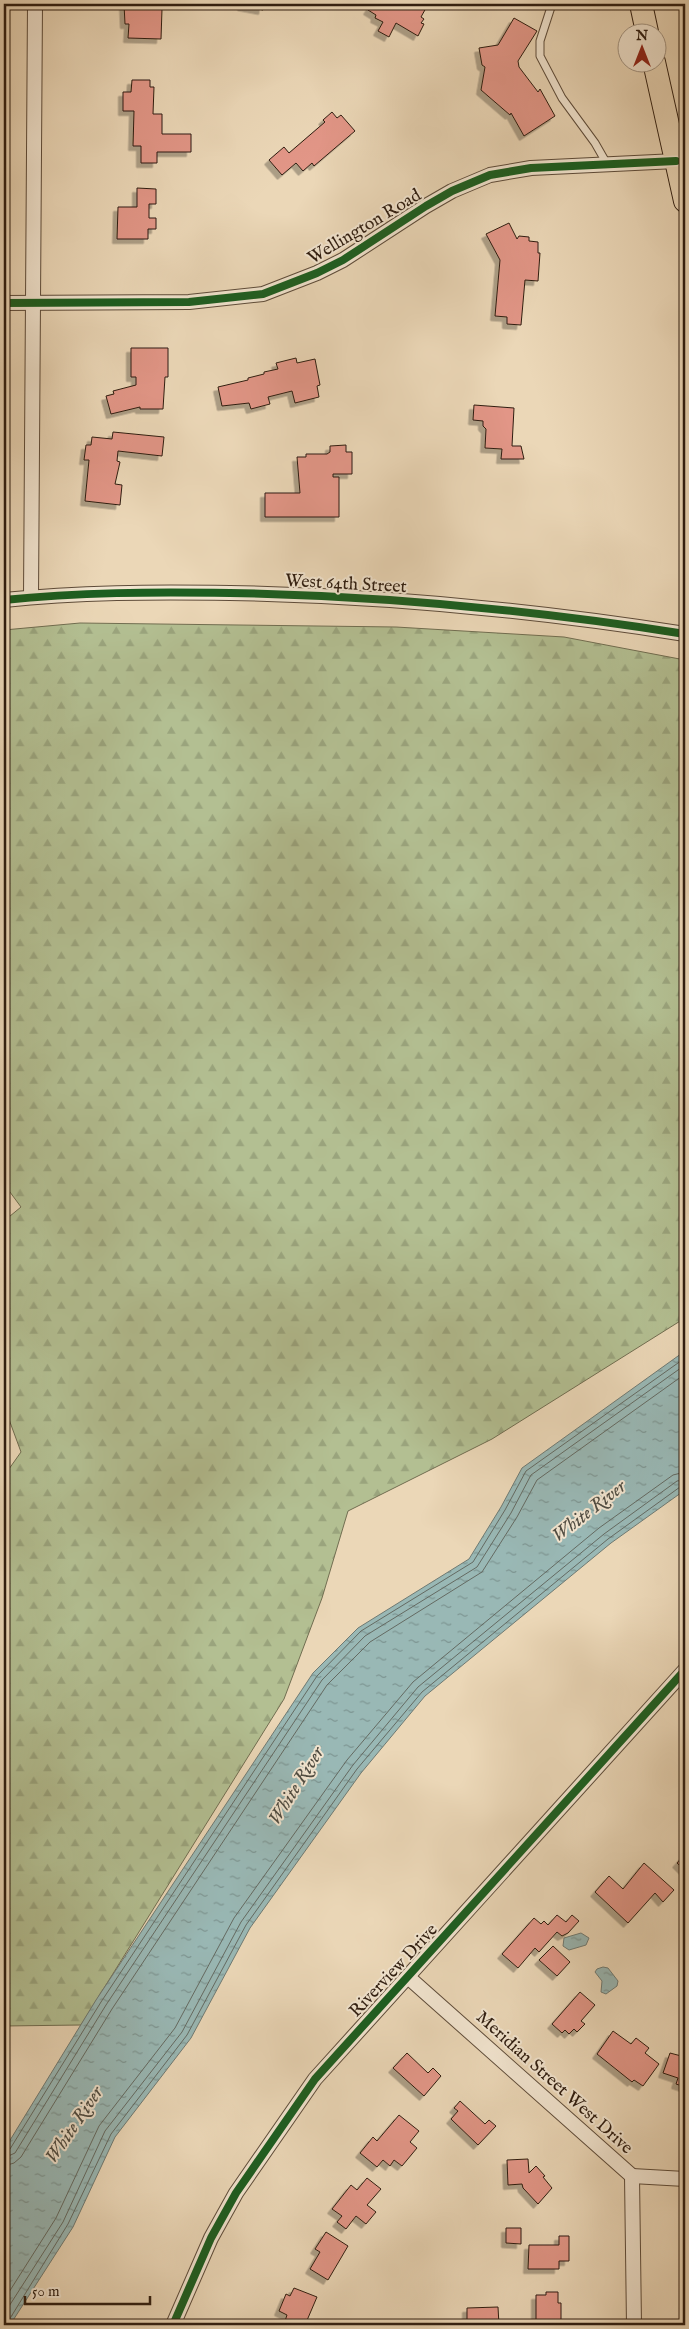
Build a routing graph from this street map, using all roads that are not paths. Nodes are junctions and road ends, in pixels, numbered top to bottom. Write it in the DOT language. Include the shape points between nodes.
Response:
graph roads {
  1 [pos="35,4"];
  2 [pos="552,4"];
  3 [pos="640,4"];
  4 [pos="644,22"];
  5 [pos="656,72"];
  6 [pos="676,161"];
  7 [pos="606,164"];
  8 [pos="685,201"];
  9 [pos="34,302"];
  10 [pos="4,303"];
  11 [pos="31,597"];
  12 [pos="4,600"];
  13 [pos="685,634"];
  14 [pos="685,1670"];
  15 [pos="408,1977"];
  16 [pos="632,2176"];
  17 [pos="685,2179"];
  18 [pos="173,2325"];
  19 [pos="634,2325"];
  1 -- 9 [label="street"];
  2 -- 7 [label="lane" via="540,41 540,56 562,98"];
  3 -- 4 [label="main road"];
  5 -- 6 [label="main road"];
  6 -- 7 [label="street, Wellington Road"];
  6 -- 8 [label="main road"];
  7 -- 9 [label="street, Wellington Road" via="531,168 490,175 452,191 334,264 263,294 197,302"];
  9 -- 10 [label="street, Wellington Road"];
  9 -- 11 [label="street"];
  11 -- 12 [label="street, West 64th Street"];
  11 -- 13 [label="street, West 64th Street" via="141,592 348,596 544,614"];
  14 -- 15 [label="street, Riverview Drive"];
  15 -- 16 [label="street, Meridian Street West Drive"];
  15 -- 18 [label="street, Riverview Drive" via="331,2059 268,2144 211,2238"];
  16 -- 17 [label="street"];
  16 -- 19 [label="street, Meridian Street West Drive"];
}
